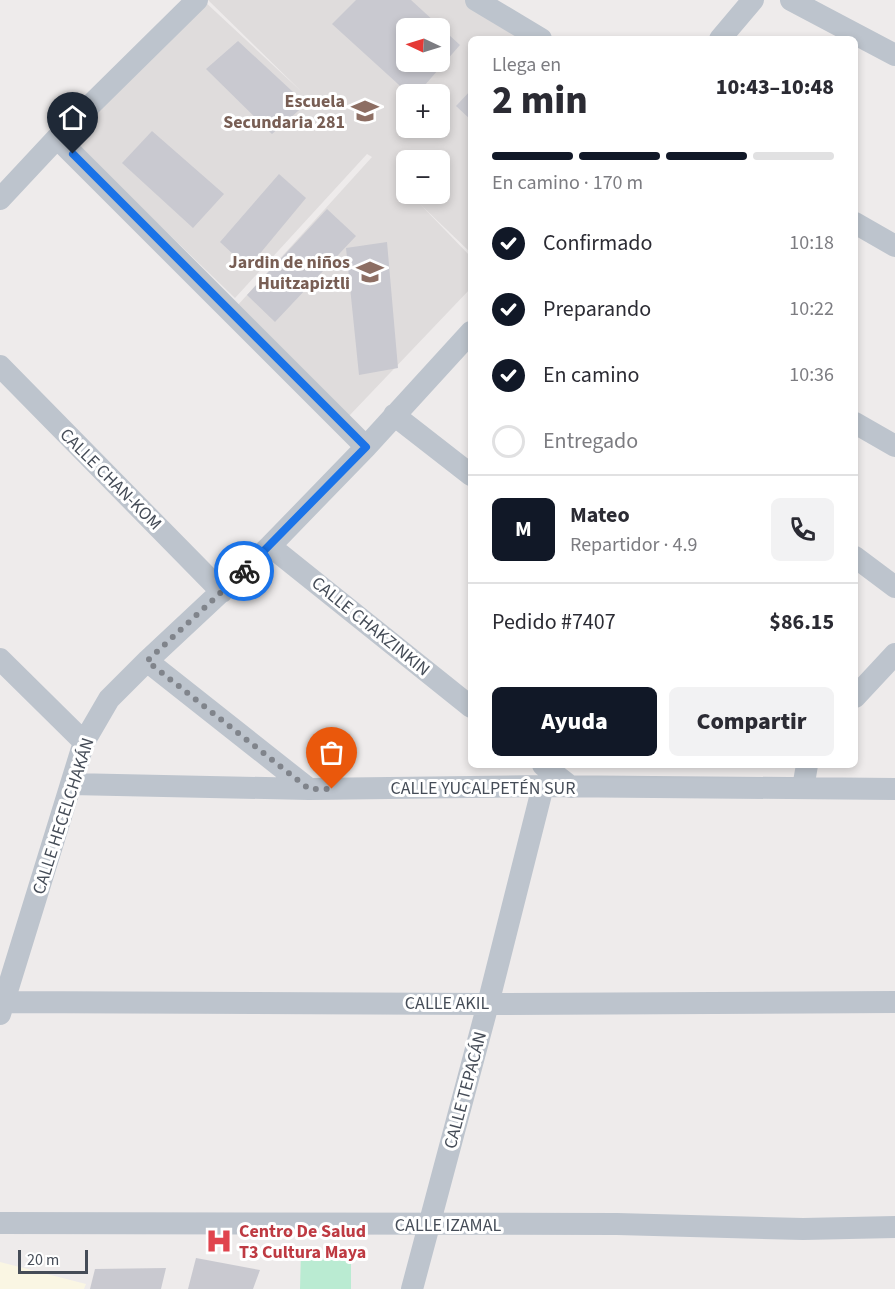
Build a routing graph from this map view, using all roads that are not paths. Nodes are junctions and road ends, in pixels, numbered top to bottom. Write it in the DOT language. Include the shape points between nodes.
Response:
graph roads {
  1 [pos="197,0"];
  2 [pos="476,0"];
  3 [pos="753,0"];
  4 [pos="791,0"];
  5 [pos="536,36"];
  6 [pos="723,36"];
  7 [pos="895,55"];
  8 [pos="57,138"];
  9 [pos="0,199"];
  10 [pos="858,225"];
  11 [pos="895,246"];
  12 [pos="468,335"];
  13 [pos="0,366"];
  14 [pos="394,415"];
  15 [pos="858,425"];
  16 [pos="895,446"];
  17 [pos="366,447"];
  18 [pos="468,473"];
  19 [pos="270,546"];
  20 [pos="858,559"];
  21 [pos="895,587"];
  22 [pos="222,592"];
  23 [pos="895,654"];
  24 [pos="0,659"];
  25 [pos="147,661"];
  26 [pos="858,694"];
  27 [pos="468,705"];
  28 [pos="84,742"];
  29 [pos="806,768"];
  30 [pos="543,776"];
  31 [pos="71,784"];
  32 [pos="802,788"];
  33 [pos="309,789"];
  34 [pos="895,789"];
  35 [pos="7,962"];
  36 [pos="895,1002"];
  37 [pos="489,1004"];
  38 [pos="1,1007"];
  39 [pos="0,1223"];
  40 [pos="429,1225"];
  41 [pos="895,1227"];
  42 [pos="412,1289"];
  1 -- 8 [label="street"];
  2 -- 5 [label="street"];
  3 -- 6 [label="street"];
  4 -- 7 [label="street"];
  8 -- 9 [label="street"];
  8 -- 17 [label="street"];
  10 -- 11 [label="street"];
  12 -- 14 [label="street, CALLE HECELCHAKÁN"];
  13 -- 22 [label="street, CALLE CHAN-KOM"];
  14 -- 17 [label="street, CALLE HECELCHAKÁN"];
  14 -- 18 [label="street"];
  15 -- 16 [label="street"];
  17 -- 19 [label="street, CALLE HECELCHAKÁN"];
  19 -- 22 [label="street, CALLE HECELCHAKÁN"];
  19 -- 27 [label="street, CALLE CHAKZINKIN"];
  20 -- 21 [label="street"];
  22 -- 25 [label="street, CALLE HECELCHAKÁN"];
  23 -- 26 [label="street"];
  24 -- 28 [label="street"];
  25 -- 28 [label="street, CALLE HECELCHAKÁN" via="109,699"];
  25 -- 33 [label="street"];
  28 -- 31 [label="street, CALLE HECELCHAKÁN"];
  29 -- 32 [label="street"];
  30 -- 32 [label="street, CALLE YUCALPETÉN SUR" via="571,787"];
  30 -- 33 [label="street, CALLE YUCALPETÉN SUR"];
  30 -- 37 [label="street, CALLE TEPACÁN"];
  31 -- 33 [label="street, CALLE YUCALPETÉN SUR"];
  31 -- 35 [label="street, CALLE HECELCHAKÁN"];
  32 -- 34 [label="street, CALLE YUCALPETÉN SUR"];
  35 -- 38 [label="street, CALLE HECELCHAKÁN"];
  36 -- 37 [label="street, CALLE AKIL"];
  37 -- 38 [label="street, CALLE AKIL"];
  37 -- 40 [label="street, CALLE TEPACÁN"];
  39 -- 40 [label="street, CALLE IZAMAL"];
  40 -- 41 [label="street, CALLE IZAMAL"];
  40 -- 42 [label="street, CALLE TEPACÁN"];
}
